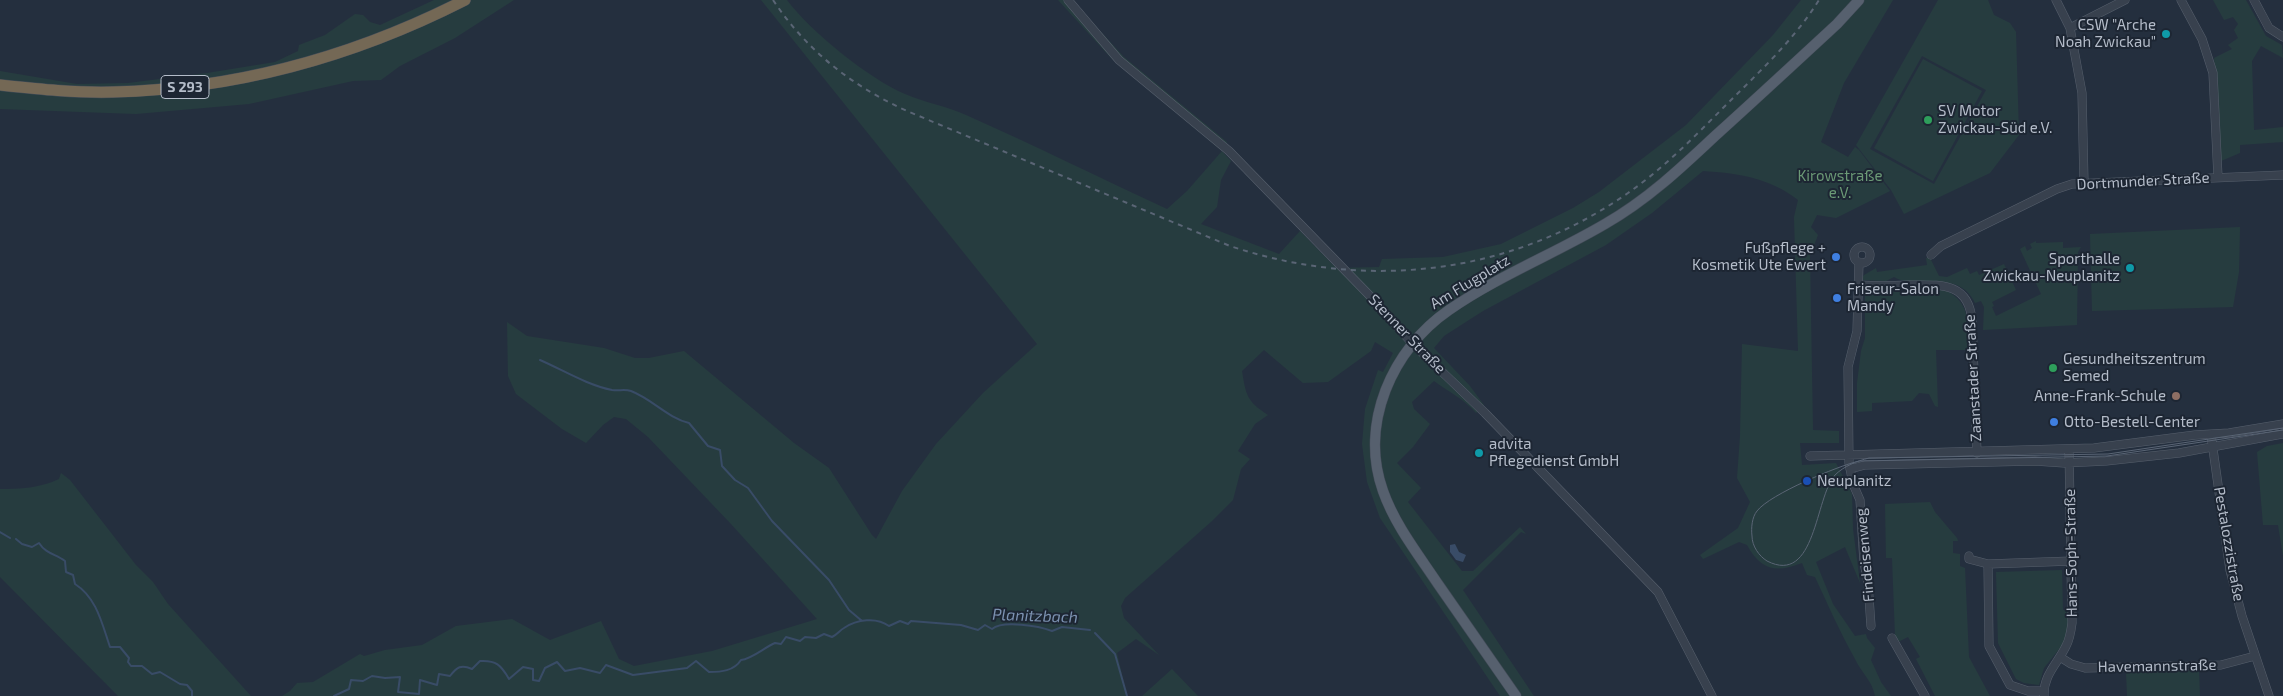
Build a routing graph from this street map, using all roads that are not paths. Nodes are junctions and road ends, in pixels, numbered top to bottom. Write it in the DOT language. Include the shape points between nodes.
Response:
graph roads {
  1 [pos="465,0"];
  2 [pos="1068,0"];
  3 [pos="1859,0"];
  4 [pos="2056,0"];
  5 [pos="2125,0"];
  6 [pos="2181,0"];
  7 [pos="2254,0"];
  8 [pos="2070,28"];
  9 [pos="2283,36"];
  10 [pos="0,86"];
  11 [pos="2283,175"];
  12 [pos="2218,177"];
  13 [pos="2084,183"];
  14 [pos="1931,255"];
  15 [pos="1859,262"];
  16 [pos="1858,285"];
  17 [pos="1412,343"];
  18 [pos="2283,424"];
  19 [pos="2283,434"];
  20 [pos="2211,435"];
  21 [pos="2214,447"];
  22 [pos="2069,449"];
  23 [pos="1977,450"];
  24 [pos="1849,455"];
  25 [pos="1810,456"];
  26 [pos="1978,462"];
  27 [pos="2069,463"];
  28 [pos="1850,469"];
  29 [pos="1969,556"];
  30 [pos="2072,561"];
  31 [pos="1988,564"];
  32 [pos="1871,626"];
  33 [pos="1892,638"];
  34 [pos="2255,656"];
  35 [pos="2060,657"];
  36 [pos="2044,694"];
  37 [pos="1516,696"];
  38 [pos="1712,696"];
  39 [pos="1925,696"];
  40 [pos="2269,696"];
  1 -- 10 [label="highway, S 293" via="370,43 286,69 225,81 112,92 65,92"];
  2 -- 17 [label="street, Stenner Straße" via="1119,60 1229,151"];
  3 -- 17 [label="main road, Am Flugplatz" via="1666,181 1606,224 1449,310 1425,328"];
  4 -- 8 [label="street"];
  5 -- 8 [label="street"];
  6 -- 12 [label="street" via="2202,39 2212,73"];
  7 -- 9 [label="street" via="2269,28"];
  8 -- 13 [label="street" via="2082,93"];
  11 -- 12 [label="street, Dortmunder Straße"];
  12 -- 13 [label="street, Dortmunder Straße"];
  13 -- 14 [label="street, Dortmunder Straße" via="2057,189 1941,246"];
  15 -- 16 [label="street"];
  16 -- 23 [label="street, Zaanstader Straße" via="1948,286 1961,293 1967,301 1972,321"];
  16 -- 24 [label="street" via="1857,331 1848,368"];
  17 -- 37 [label="main road, Am Flugplatz" via="1389,378 1378,415 1375,442 1380,480 1400,526"];
  17 -- 38 [label="street, Stenner Straße" via="1485,413 1658,592"];
  18 -- 20 [label="street"];
  19 -- 21 [label="street"];
  20 -- 21 [label="street, Pestalozzistraße"];
  20 -- 22 [label="street"];
  21 -- 27 [label="street" via="2149,457"];
  21 -- 34 [label="street, Pestalozzistraße" via="2230,570"];
  22 -- 23 [label="street"];
  22 -- 27 [label="street, Hans-Soph-Straße"];
  23 -- 24 [label="street"];
  23 -- 26 [label="street, Zaanstader Straße"];
  24 -- 25 [label="street"];
  24 -- 28 [label="street, Findeisenweg"];
  26 -- 27 [label="street"];
  26 -- 28 [label="street" via="1865,465"];
  27 -- 30 [label="street, Hans-Soph-Straße"];
  28 -- 32 [label="street, Findeisenweg" via="1860,500"];
  29 -- 31 [label="street" via="1969,559"];
  30 -- 31 [label="street"];
  30 -- 35 [label="street, Hans-Soph-Straße" via="2072,623"];
  31 -- 36 [label="street" via="1989,646 2010,685"];
  33 -- 39 [label="street"];
  34 -- 35 [label="street, Havemannstraße" via="2221,665 2085,668"];
  34 -- 40 [label="street, Pestalozzistraße"];
  35 -- 36 [label="street, Hans-Soph-Straße" via="2049,672"];
}
